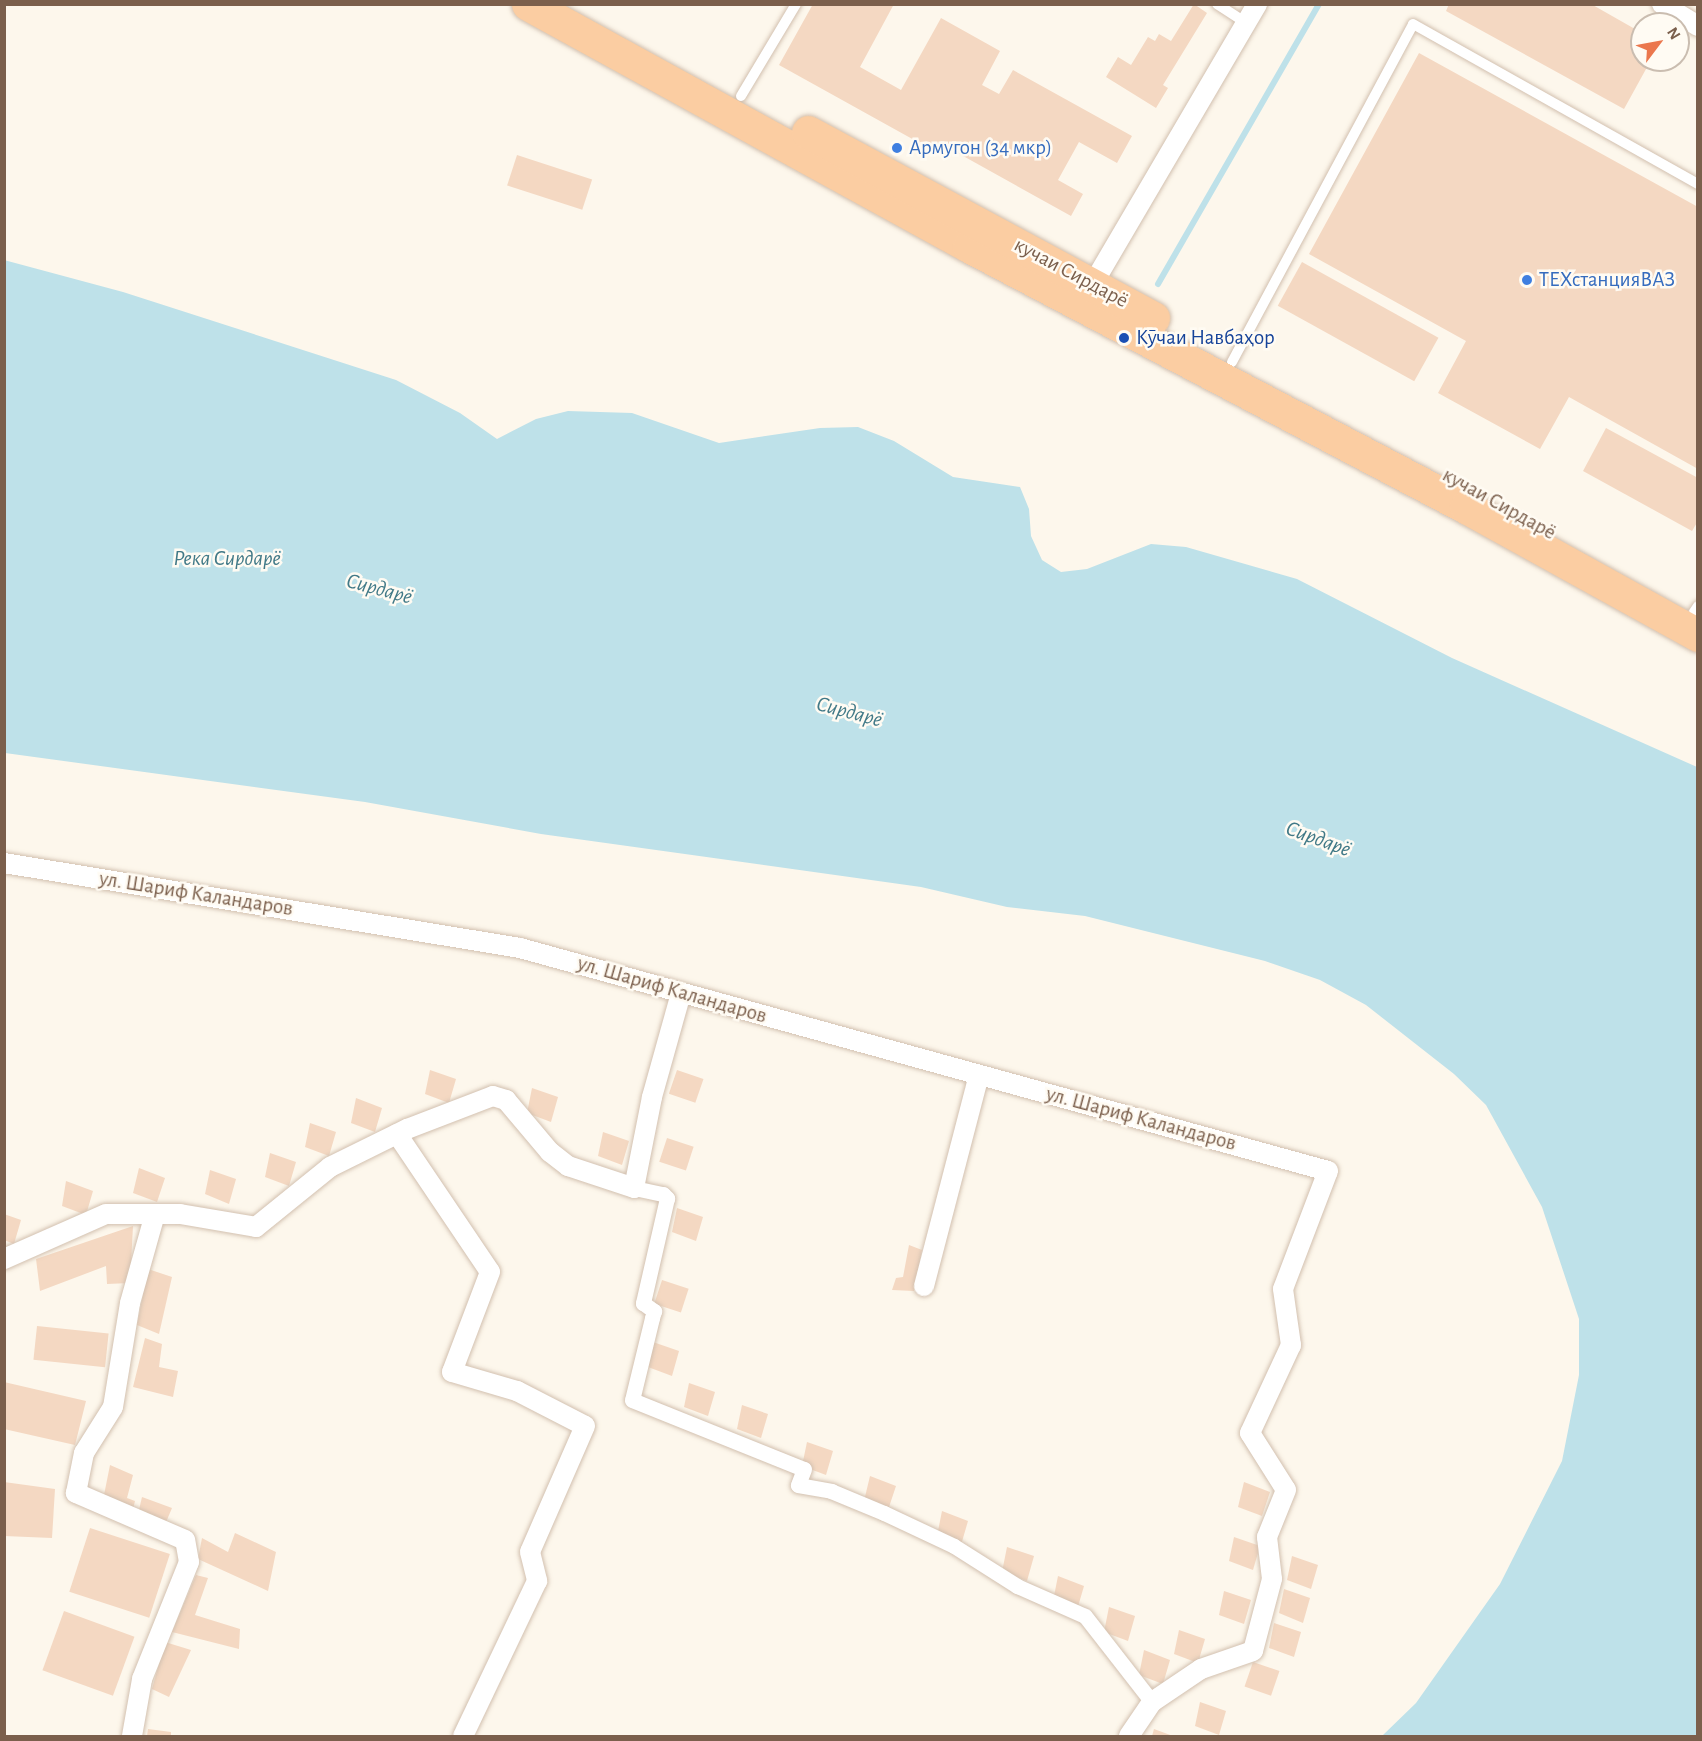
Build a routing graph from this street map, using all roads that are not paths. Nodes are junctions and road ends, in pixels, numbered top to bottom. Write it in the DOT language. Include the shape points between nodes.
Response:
graph roads {
  1 [pos="528,4"];
  2 [pos="569,4"];
  3 [pos="796,4"];
  4 [pos="1217,4"];
  5 [pos="1257,4"];
  6 [pos="1662,4"];
  7 [pos="1246,23"];
  8 [pos="1698,26"];
  9 [pos="741,96"];
  10 [pos="1698,184"];
  11 [pos="1087,295"];
  12 [pos="1232,362"];
  13 [pos="1694,619"];
  14 [pos="4,863"];
  15 [pos="681,993"];
  16 [pos="979,1075"];
  17 [pos="397,1134"];
  18 [pos="634,1188"];
  19 [pos="155,1214"];
  20 [pos="4,1259"];
  21 [pos="924,1286"];
  22 [pos="1152,1702"];
  23 [pos="132,1737"];
  24 [pos="463,1737"];
  25 [pos="1129,1737"];
  1 -- 11 [label="highway"];
  2 -- 9 [label="highway, кучаи Сирдарё"];
  3 -- 9 [label="lane"];
  4 -- 7 [label="lane"];
  5 -- 7 [label="street"];
  6 -- 8 [label="street"];
  7 -- 11 [label="street"];
  9 -- 11 [label="highway, кучаи Сирдарё"];
  10 -- 12 [label="lane" via="1413,24"];
  11 -- 12 [label="highway, кучаи Сирдарё"];
  11 -- 13 [label="highway" via="1456,501"];
  12 -- 13 [label="highway, кучаи Сирдарё" via="1490,497"];
  14 -- 15 [label="street, ул. Шариф Каландаров" via="520,948"];
  15 -- 16 [label="street, ул. Шариф Каландаров"];
  15 -- 18 [label="street" via="652,1097"];
  16 -- 21 [label="street"];
  16 -- 22 [label="street, ул. Шариф Каландаров" via="1328,1171 1283,1289 1291,1345 1250,1433 1286,1490 1267,1536 1272,1579 1253,1651 1201,1668"];
  17 -- 18 [label="street" via="493,1096 506,1100 550,1152 568,1166"];
  17 -- 19 [label="street" via="330,1167 256,1227 180,1214"];
  17 -- 24 [label="street" via="490,1272 452,1372 517,1391 585,1426 530,1552 537,1581"];
  18 -- 22 [label="street" via="667,1198 643,1304 654,1311 632,1400 804,1469 798,1485 831,1491 884,1513 954,1546 1017,1586 1085,1616"];
  19 -- 20 [label="street" via="106,1214"];
  19 -- 23 [label="street" via="130,1303 113,1407 84,1453 76,1493 185,1540 189,1562 142,1679"];
  22 -- 25 [label="street"];
}
